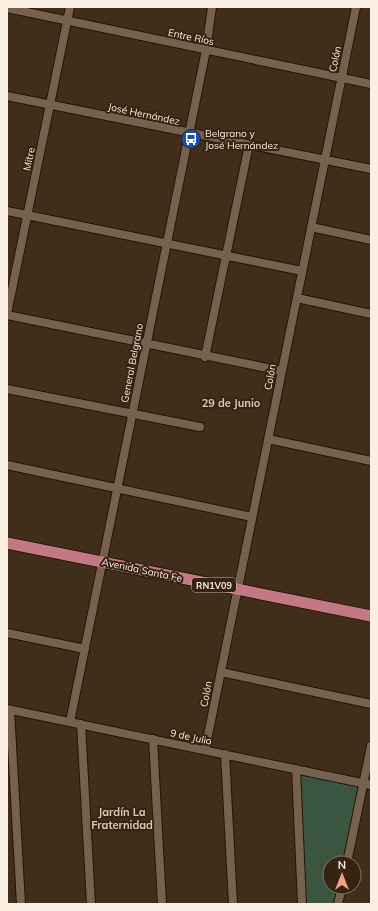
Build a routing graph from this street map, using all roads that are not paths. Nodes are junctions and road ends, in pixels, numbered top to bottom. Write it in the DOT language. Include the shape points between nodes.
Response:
graph roads {
  1 [pos="70,7"];
  2 [pos="212,7"];
  3 [pos="356,7"];
  4 [pos="7,8"];
  5 [pos="67,21"];
  6 [pos="206,50"];
  7 [pos="341,78"];
  8 [pos="371,84"];
  9 [pos="7,96"];
  10 [pos="50,104"];
  11 [pos="189,133"];
  12 [pos="250,145"];
  13 [pos="325,160"];
  14 [pos="371,169"];
  15 [pos="7,211"];
  16 [pos="27,215"];
  17 [pos="311,227"];
  18 [pos="371,240"];
  19 [pos="167,243"];
  20 [pos="226,255"];
  21 [pos="302,271"];
  22 [pos="297,298"];
  23 [pos="371,314"];
  24 [pos="7,315"];
  25 [pos="146,345"];
  26 [pos="205,357"];
  27 [pos="282,372"];
  28 [pos="7,389"];
  29 [pos="132,414"];
  30 [pos="200,427"];
  31 [pos="268,439"];
  32 [pos="371,461"];
  33 [pos="7,465"];
  34 [pos="117,488"];
  35 [pos="252,517"];
  36 [pos="7,542"];
  37 [pos="102,562"];
  38 [pos="237,589"];
  39 [pos="371,616"];
  40 [pos="7,633"];
  41 [pos="85,649"];
  42 [pos="220,672"];
  43 [pos="371,704"];
  44 [pos="8,709"];
  45 [pos="70,722"];
  46 [pos="81,724"];
  47 [pos="153,740"];
  48 [pos="371,746"];
  49 [pos="205,750"];
  50 [pos="224,754"];
  51 [pos="296,769"];
  52 [pos="367,784"];
  53 [pos="349,855"];
  54 [pos="21,904"];
  55 [pos="91,904"];
  56 [pos="162,904"];
  57 [pos="233,904"];
  58 [pos="302,904"];
  1 -- 5 [label="street, Mitre"];
  2 -- 6 [label="street, General Belgrano"];
  3 -- 7 [label="street, Colón"];
  4 -- 5 [label="street, Entre Ríos"];
  5 -- 6 [label="street, Entre Ríos"];
  5 -- 10 [label="street, Mitre"];
  6 -- 7 [label="street, Entre Ríos"];
  6 -- 11 [label="street, General Belgrano"];
  7 -- 8 [label="street, Entre Ríos"];
  7 -- 13 [label="street, Colón"];
  9 -- 10 [label="street, José Hernández"];
  10 -- 11 [label="street, José Hernández"];
  10 -- 16 [label="street, Mitre"];
  11 -- 12 [label="street, José Hernández"];
  11 -- 19 [label="street, General Belgrano"];
  12 -- 13 [label="street, José Hernández"];
  12 -- 20 [label="street"];
  13 -- 14 [label="street, José Hernández"];
  13 -- 17 [label="street, Colón"];
  15 -- 16 [label="street"];
  16 -- 19 [label="street"];
  16 -- 24 [label="street, Mitre"];
  17 -- 18 [label="street"];
  17 -- 21 [label="street, Colón"];
  19 -- 20 [label="street"];
  19 -- 25 [label="street, General Belgrano"];
  20 -- 21 [label="street"];
  20 -- 26 [label="street"];
  21 -- 22 [label="street, Colón"];
  22 -- 23 [label="street"];
  22 -- 27 [label="street, Colón"];
  24 -- 25 [label="street"];
  25 -- 26 [label="street"];
  25 -- 29 [label="street, General Belgrano"];
  26 -- 27 [label="street"];
  27 -- 31 [label="street, Colón"];
  28 -- 29 [label="street"];
  29 -- 30 [label="street"];
  29 -- 34 [label="street, General Belgrano"];
  31 -- 32 [label="street"];
  31 -- 35 [label="street, Colón"];
  33 -- 34 [label="street"];
  34 -- 35 [label="street"];
  34 -- 37 [label="street, General Belgrano"];
  35 -- 38 [label="street, Colón"];
  36 -- 37 [label="main road, Avenida Santa Fe / RN1V09"];
  37 -- 38 [label="main road, Avenida Santa Fe / RN1V09"];
  37 -- 41 [label="street, General Belgrano"];
  38 -- 39 [label="main road, Avenida Santa Fe / RN1V09"];
  38 -- 42 [label="street, Colón"];
  40 -- 41 [label="street"];
  41 -- 45 [label="street, General Belgrano"];
  42 -- 43 [label="street"];
  42 -- 49 [label="street, Colón"];
  44 -- 45 [label="street, 9 de Julio"];
  44 -- 54 [label="street"];
  45 -- 46 [label="street, 9 de Julio"];
  46 -- 47 [label="street, 9 de Julio"];
  46 -- 55 [label="street"];
  47 -- 49 [label="street, 9 de Julio"];
  47 -- 56 [label="street"];
  48 -- 52 [label="street"];
  49 -- 50 [label="street, 9 de Julio"];
  50 -- 51 [label="street, 9 de Julio"];
  50 -- 57 [label="street"];
  51 -- 52 [label="street, 9 de Julio"];
  51 -- 58 [label="street"];
  52 -- 53 [label="street"];
}
